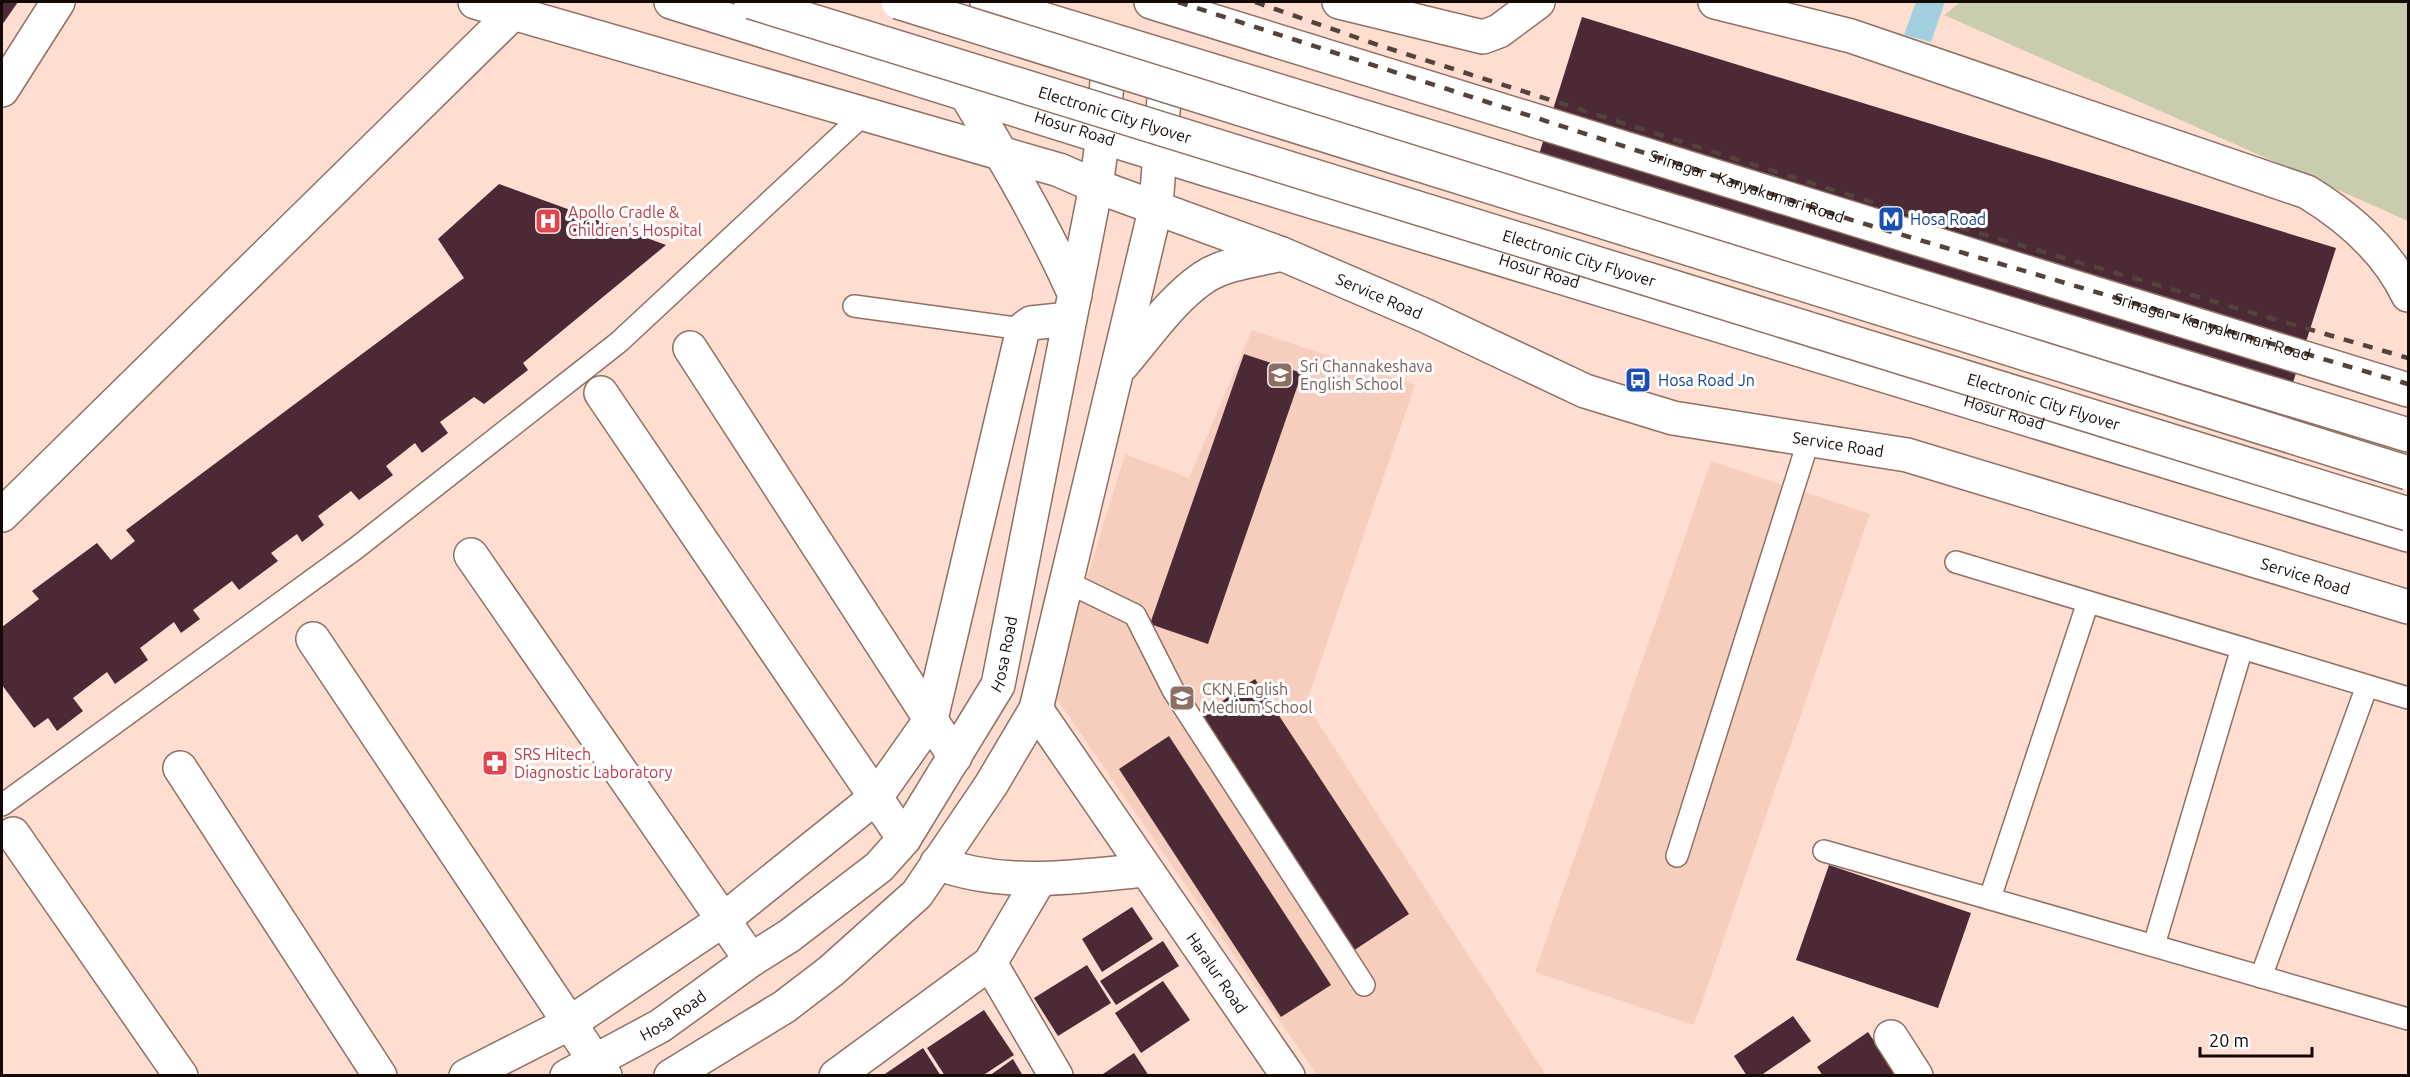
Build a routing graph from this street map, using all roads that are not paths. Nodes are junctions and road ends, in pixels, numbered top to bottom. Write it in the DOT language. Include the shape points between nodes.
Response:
graph roads {
  1 [pos="58,2"];
  2 [pos="475,2"];
  3 [pos="670,2"];
  4 [pos="751,2"];
  5 [pos="898,2"];
  6 [pos="987,2"];
  7 [pos="1151,2"];
  8 [pos="1339,2"];
  9 [pos="1538,2"];
  10 [pos="1715,2"];
  11 [pos="513,13"];
  12 [pos="1110,39"];
  13 [pos="1167,55"];
  14 [pos="2,90"];
  15 [pos="965,93"];
  16 [pos="863,115"];
  17 [pos="1103,136"];
  18 [pos="1002,154"];
  19 [pos="1161,155"];
  20 [pos="1096,186"];
  21 [pos="1156,206"];
  22 [pos="1282,254"];
  23 [pos="2409,296"];
  24 [pos="854,306"];
  25 [pos="1072,307"];
  26 [pos="1023,328"];
  27 [pos="690,348"];
  28 [pos="1117,371"];
  29 [pos="2409,390"];
  30 [pos="601,393"];
  31 [pos="2409,435"];
  32 [pos="1809,440"];
  33 [pos="2409,473"];
  34 [pos="2409,514"];
  35 [pos="2,515"];
  36 [pos="2409,536"];
  37 [pos="471,555"];
  38 [pos="1956,562"];
  39 [pos="1067,582"];
  40 [pos="2088,602"];
  41 [pos="2409,607"];
  42 [pos="313,639"];
  43 [pos="2242,648"];
  44 [pos="2367,686"];
  45 [pos="2409,698"];
  46 [pos="1036,709"];
  47 [pos="931,720"];
  48 [pos="955,757"];
  49 [pos="180,768"];
  50 [pos="876,797"];
  51 [pos="7,819"];
  52 [pos="904,839"];
  53 [pos="1824,851"];
  54 [pos="1677,856"];
  55 [pos="938,863"];
  56 [pos="1144,870"];
  57 [pos="1039,880"];
  58 [pos="1990,898"];
  59 [pos="723,920"];
  60 [pos="2154,945"];
  61 [pos="751,960"];
  62 [pos="990,963"];
  63 [pos="2261,977"];
  64 [pos="1364,985"];
  65 [pos="2409,1019"];
  66 [pos="570,1023"];
  67 [pos="1891,1037"];
  68 [pos="600,1068"];
  69 [pos="838,1075"];
  70 [pos="181,1076"];
  71 [pos="380,1076"];
  72 [pos="466,1076"];
  73 [pos="567,1076"];
  74 [pos="671,1076"];
  75 [pos="1056,1076"];
  76 [pos="1288,1076"];
  77 [pos="1916,1076"];
  1 -- 14 [label="main road"];
  2 -- 11 [label="main road, Service Road"];
  3 -- 15 [label="main road, Hosur Road"];
  4 -- 34 [label="main road, Electronic City Flyover, bridge"];
  5 -- 33 [label="main road, bridge"];
  6 -- 12 [label="main road"];
  7 -- 29 [label="main road, Srinagar - Kanyakumari Road"];
  8 -- 9 [label="main road" via="1484,37 1499,31"];
  10 -- 23 [label="main road" via="1851,36 2307,192 2338,210 2362,232"];
  11 -- 16 [label="main road, Service Road"];
  11 -- 35 [label="main road"];
  12 -- 13 [label="main road"];
  12 -- 17 [label="main road, Hosa Road"];
  13 -- 19 [label="main road"];
  13 -- 31 [label="main road"];
  15 -- 17 [label="main road, Hosur Road"];
  15 -- 18 [label="main road"];
  16 -- 18 [label="main road, Service Road"];
  16 -- 51 [label="lane" via="619,342"];
  17 -- 19 [label="main road, Hosur Road"];
  17 -- 20 [label="main road, Hosa Road"];
  18 -- 20 [label="main road, Service Road" via="1059,170"];
  18 -- 25 [label="main road" via="1048,236"];
  19 -- 21 [label="main road"];
  19 -- 36 [label="main road, Hosur Road"];
  20 -- 21 [label="main road, Service Road"];
  20 -- 25 [label="main road, Hosa Road"];
  21 -- 22 [label="main road, Service Road"];
  21 -- 28 [label="main road"];
  22 -- 28 [label="main road" via="1230,266 1204,277 1180,297"];
  22 -- 32 [label="main road, Service Road" via="1585,391 1673,418"];
  24 -- 26 [label="lane"];
  25 -- 26 [label="main road"];
  25 -- 48 [label="main road, Hosa Road" via="998,686"];
  26 -- 47 [label="main road"];
  27 -- 47 [label="main road"];
  28 -- 39 [label="main road"];
  30 -- 50 [label="main road"];
  32 -- 41 [label="main road, Service Road" via="1907,454"];
  32 -- 54 [label="lane"];
  37 -- 59 [label="main road"];
  38 -- 40 [label="lane"];
  39 -- 46 [label="main road"];
  39 -- 64 [label="lane" via="1135,615 1173,690"];
  40 -- 43 [label="lane"];
  40 -- 58 [label="lane"];
  42 -- 66 [label="main road"];
  43 -- 44 [label="lane"];
  43 -- 60 [label="lane"];
  44 -- 45 [label="lane"];
  44 -- 63 [label="lane"];
  46 -- 55 [label="main road"];
  46 -- 56 [label="main road, Haralur Road"];
  47 -- 48 [label="main road"];
  47 -- 50 [label="main road"];
  48 -- 52 [label="main road, Hosa Road"];
  49 -- 71 [label="main road"];
  50 -- 52 [label="main road"];
  50 -- 59 [label="main road"];
  51 -- 70 [label="main road"];
  52 -- 61 [label="main road, Hosa Road" via="849,892"];
  53 -- 58 [label="lane"];
  55 -- 57 [label="main road" via="967,874"];
  55 -- 74 [label="main road" via="917,894 831,971 784,1007"];
  56 -- 57 [label="main road"];
  56 -- 76 [label="main road, Haralur Road"];
  57 -- 62 [label="main road"];
  58 -- 60 [label="lane"];
  59 -- 61 [label="main road"];
  59 -- 66 [label="main road"];
  60 -- 63 [label="lane"];
  61 -- 68 [label="main road, Hosa Road"];
  62 -- 69 [label="main road"];
  62 -- 75 [label="main road"];
  63 -- 65 [label="lane"];
  66 -- 68 [label="main road"];
  66 -- 72 [label="main road"];
  67 -- 77 [label="main road"];
  68 -- 73 [label="main road, Hosa Road"];
}
